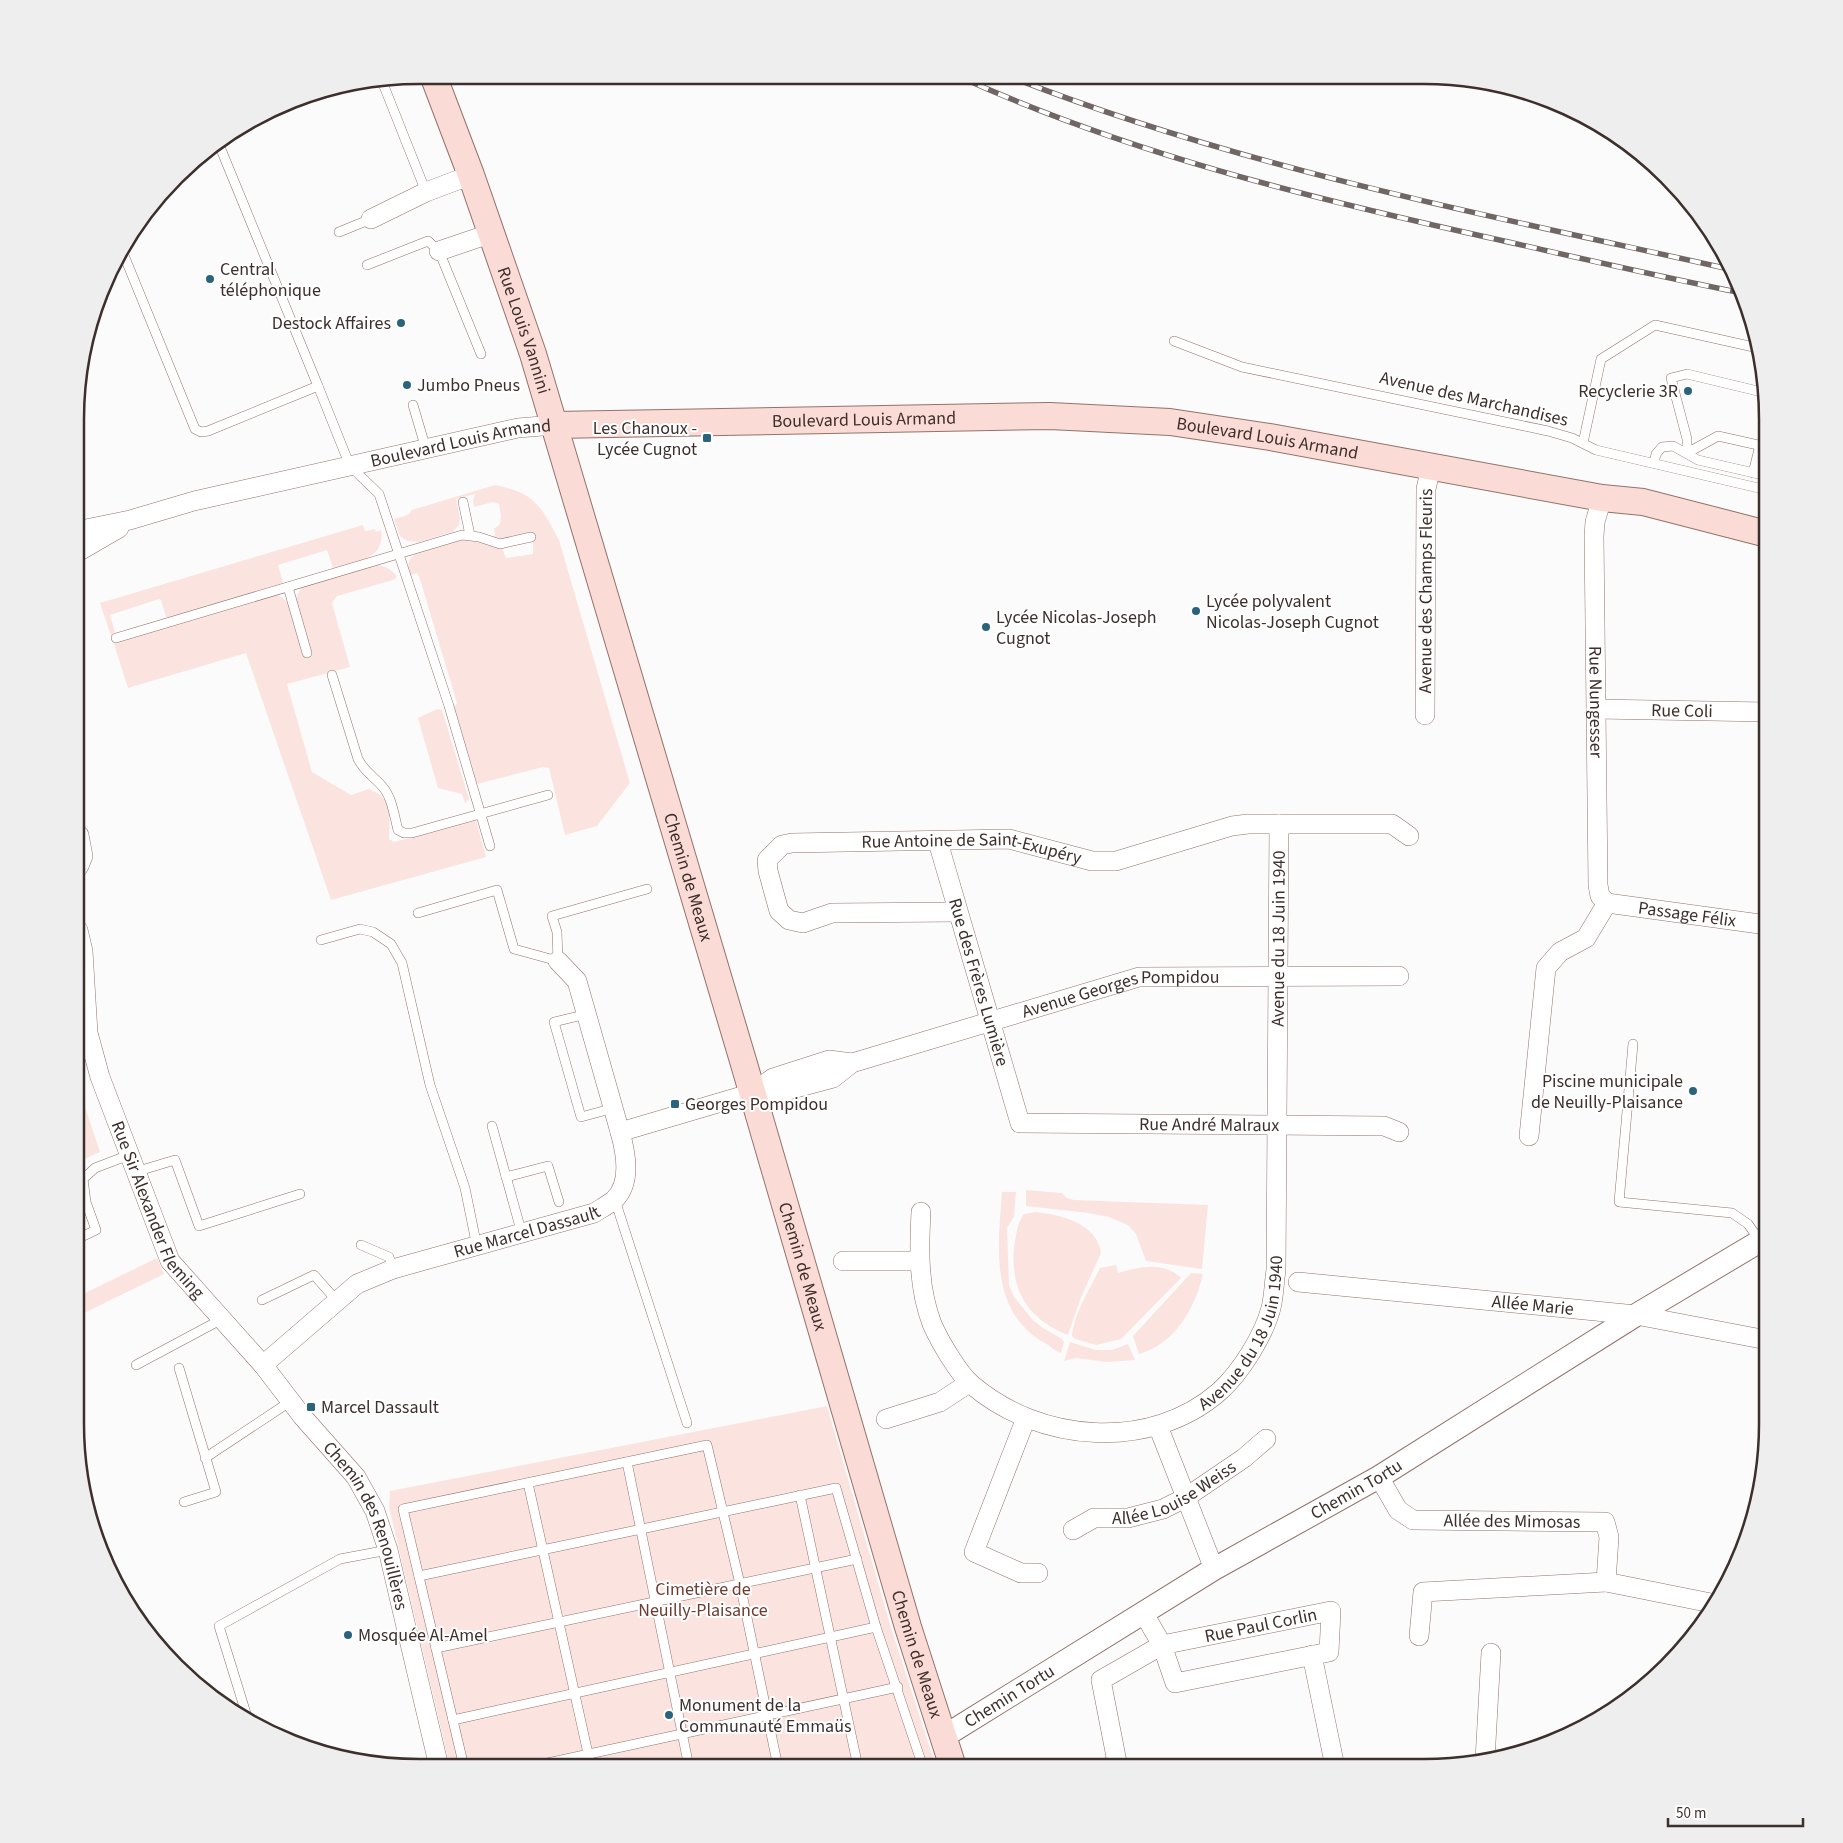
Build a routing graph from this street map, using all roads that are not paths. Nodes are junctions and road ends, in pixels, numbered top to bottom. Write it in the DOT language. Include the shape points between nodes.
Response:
graph roads {
  1 [pos="437,84"];
  2 [pos="384,86"];
  3 [pos="221,149"];
  4 [pos="471,175"];
  5 [pos="426,192"];
  6 [pos="371,219"];
  7 [pos="339,232"];
  8 [pos="492,233"];
  9 [pos="439,251"];
  10 [pos="125,259"];
  11 [pos="367,265"];
  12 [pos="1174,341"];
  13 [pos="1751,347"];
  14 [pos="481,354"];
  15 [pos="318,386"];
  16 [pos="1758,390"];
  17 [pos="413,405"];
  18 [pos="554,425"];
  19 [pos="1583,444"];
  20 [pos="1759,445"];
  21 [pos="426,449"];
  22 [pos="1687,453"];
  23 [pos="1759,458"];
  24 [pos="1654,463"];
  25 [pos="350,466"];
  26 [pos="1432,467"];
  27 [pos="1753,473"];
  28 [pos="1759,474"];
  29 [pos="1759,488"];
  30 [pos="1602,498"];
  31 [pos="463,502"];
  32 [pos="130,520"];
  33 [pos="84,529"];
  34 [pos="1759,532"];
  35 [pos="470,535"];
  36 [pos="531,537"];
  37 [pos="84,548"];
  38 [pos="1759,550"];
  39 [pos="398,555"];
  40 [pos="288,587"];
  41 [pos="116,638"];
  42 [pos="307,653"];
  43 [pos="332,675"];
  44 [pos="1596,709"];
  45 [pos="1759,712"];
  46 [pos="1424,716"];
  47 [pos="655,763"];
  48 [pos="548,795"];
  49 [pos="480,814"];
  50 [pos="1279,824"];
  51 [pos="1409,836"];
  52 [pos="938,842"];
  53 [pos="490,846"];
  54 [pos="647,888"];
  55 [pos="1607,904"];
  56 [pos="957,912"];
  57 [pos="418,913"];
  58 [pos="1759,923"];
  59 [pos="321,940"];
  60 [pos="84,959"];
  61 [pos="558,961"];
  62 [pos="1399,976"];
  63 [pos="1277,977"];
  64 [pos="586,1014"];
  65 [pos="991,1022"];
  66 [pos="1633,1044"];
  67 [pos="752,1093"];
  68 [pos="614,1108"];
  69 [pos="1020,1123"];
  70 [pos="492,1126"];
  71 [pos="1276,1126"];
  72 [pos="620,1132"];
  73 [pos="1399,1132"];
  74 [pos="1529,1136"];
  75 [pos="132,1164"];
  76 [pos="506,1177"];
  77 [pos="84,1178"];
  78 [pos="84,1187"];
  79 [pos="300,1194"];
  80 [pos="615,1200"];
  81 [pos="559,1202"];
  82 [pos="921,1212"];
  83 [pos="522,1234"];
  84 [pos="1759,1234"];
  85 [pos="84,1236"];
  86 [pos="1759,1242"];
  87 [pos="361,1245"];
  88 [pos="478,1247"];
  89 [pos="843,1261"];
  90 [pos="919,1261"];
  91 [pos="393,1269"];
  92 [pos="1298,1282"];
  93 [pos="262,1300"];
  94 [pos="337,1301"];
  95 [pos="1636,1315"];
  96 [pos="222,1319"];
  97 [pos="1759,1338"];
  98 [pos="136,1365"];
  99 [pos="263,1365"];
  100 [pos="179,1368"];
  101 [pos="969,1383"];
  102 [pos="291,1401"];
  103 [pos="1026,1418"];
  104 [pos="886,1420"];
  105 [pos="687,1423"];
  106 [pos="1158,1426"];
  107 [pos="1266,1439"];
  108 [pos="206,1458"];
  109 [pos="627,1462"];
  110 [pos="1379,1477"];
  111 [pos="528,1483"];
  112 [pos="800,1496"];
  113 [pos="1185,1498"];
  114 [pos="184,1502"];
  115 [pos="724,1512"];
  116 [pos="641,1529"];
  117 [pos="1073,1530"];
  118 [pos="388,1550"];
  119 [pos="543,1550"];
  120 [pos="857,1559"];
  121 [pos="815,1568"];
  122 [pos="1214,1569"];
  123 [pos="1038,1573"];
  124 [pos="419,1576"];
  125 [pos="1606,1582"];
  126 [pos="740,1584"];
  127 [pos="657,1602"];
  128 [pos="1708,1602"];
  129 [pos="1144,1612"];
  130 [pos="560,1622"];
  131 [pos="876,1627"];
  132 [pos="1419,1636"];
  133 [pos="830,1637"];
  134 [pos="1162,1644"];
  135 [pos="436,1648"];
  136 [pos="1491,1653"];
  137 [pos="754,1654"];
  138 [pos="1312,1656"];
  139 [pos="669,1673"];
  140 [pos="897,1687"];
  141 [pos="574,1694"];
  142 [pos="844,1699"];
  143 [pos="245,1710"];
  144 [pos="767,1715"];
  145 [pos="453,1720"];
  146 [pos="682,1734"];
  147 [pos="943,1737"];
  148 [pos="1485,1754"];
  149 [pos="588,1755"];
  150 [pos="437,1759"];
  151 [pos="462,1759"];
  152 [pos="568,1759"];
  153 [pos="589,1759"];
  154 [pos="687,1759"];
  155 [pos="776,1759"];
  156 [pos="856,1759"];
  157 [pos="920,1759"];
  158 [pos="950,1759"];
  159 [pos="1116,1759"];
  160 [pos="1333,1759"];
  1 -- 4 [label="main road, Rue Louis Vannini"];
  2 -- 5 [label="lane"];
  3 -- 15 [label="lane"];
  4 -- 5 [label="street"];
  4 -- 8 [label="main road, Rue Louis Vannini"];
  5 -- 6 [label="street"];
  6 -- 7 [label="lane"];
  8 -- 9 [label="street"];
  8 -- 18 [label="main road, Rue Louis Vannini"];
  9 -- 11 [label="lane" via="428,241"];
  9 -- 14 [label="lane"];
  10 -- 15 [label="lane" via="195,429 208,431"];
  12 -- 19 [label="lane, Avenue des Marchandises" via="1242,366 1548,431"];
  13 -- 19 [label="lane" via="1655,325 1601,358"];
  15 -- 25 [label="lane"];
  16 -- 22 [label="lane" via="1687,374 1671,378 1687,440"];
  17 -- 21 [label="lane"];
  18 -- 21 [label="street, Boulevard Louis Armand" via="518,428"];
  18 -- 26 [label="main road, Boulevard Louis Armand" via="1050,416 1205,426"];
  18 -- 47 [label="main road, Rue Louis Vannini"];
  19 -- 24 [label="lane, Avenue des Marchandises"];
  20 -- 22 [label="lane" via="1718,436"];
  21 -- 25 [label="street, Boulevard Louis Armand"];
  22 -- 24 [label="lane" via="1673,446 1662,447"];
  22 -- 27 [label="lane" via="1698,460"];
  23 -- 27 [label="lane"];
  24 -- 29 [label="lane, Avenue des Marchandises"];
  25 -- 32 [label="street, Boulevard Louis Armand" via="194,501"];
  25 -- 39 [label="lane" via="379,494"];
  26 -- 30 [label="main road, Boulevard Louis Armand"];
  26 -- 46 [label="street, Avenue des Champs Fleuris" via="1426,489"];
  27 -- 28 [label="lane"];
  30 -- 34 [label="main road, Boulevard Louis Armand" via="1643,502"];
  30 -- 38 [label="main road, Boulevard Louis Armand" via="1637,518"];
  30 -- 44 [label="street, Rue Nungesser" via="1594,536"];
  31 -- 35 [label="lane"];
  32 -- 33 [label="street, Boulevard Louis Armand"];
  32 -- 37 [label="street, Boulevard Louis Armand"];
  35 -- 36 [label="lane" via="500,544"];
  35 -- 39 [label="lane"];
  39 -- 40 [label="lane"];
  39 -- 49 [label="lane" via="449,706"];
  40 -- 41 [label="lane"];
  40 -- 42 [label="lane"];
  43 -- 49 [label="lane" via="358,759 363,769 383,787 392,805 398,830 412,833"];
  44 -- 45 [label="street, Rue Coli"];
  44 -- 55 [label="street, Rue Nungesser" via="1598,885 1600,896"];
  47 -- 67 [label="main road, Chemin de Meaux"];
  48 -- 49 [label="lane"];
  49 -- 53 [label="lane"];
  50 -- 51 [label="street, Rue Antoine de Saint-Exupéry" via="1392,824"];
  50 -- 52 [label="street, Rue Antoine de Saint-Exupéry" via="1232,826 1116,861 1092,861 1009,839"];
  50 -- 63 [label="street, Avenue du 18 Juin 1940"];
  52 -- 56 [label="street, Rue des Frères Lumière"];
  52 -- 56 [label="street, Rue Antoine de Saint-Exupéry" via="792,843 774,851 767,860 768,871 779,911 789,920 803,923 832,913"];
  54 -- 61 [label="lane" via="552,916 557,932"];
  55 -- 58 [label="street, Passage Félix"];
  55 -- 74 [label="street" via="1586,938 1560,952 1546,968"];
  56 -- 65 [label="street, Rue des Frères Lumière"];
  57 -- 61 [label="lane" via="497,890 514,949"];
  59 -- 88 [label="lane" via="360,929 373,932 391,944 402,963 430,1085 464,1188"];
  60 -- 75 [label="street, Rue Sir Alexander Fleming" via="88,1033 100,1077"];
  61 -- 64 [label="street, Rue Marcel Dassault" via="577,981"];
  62 -- 63 [label="street, Avenue Georges Pompidou"];
  63 -- 65 [label="street, Avenue Georges Pompidou" via="1139,977"];
  63 -- 71 [label="street, Avenue du 18 Juin 1940"];
  64 -- 68 [label="street, Rue Marcel Dassault"];
  64 -- 68 [label="lane" via="554,1022 578,1107 581,1117"];
  65 -- 67 [label="street, Avenue Georges Pompidou" via="852,1063 829,1060 773,1078"];
  65 -- 69 [label="street, Rue des Frères Lumière"];
  66 -- 84 [label="lane" via="1619,1202 1732,1213"];
  67 -- 72 [label="street"];
  67 -- 147 [label="main road, Chemin de Meaux" via="919,1681"];
  68 -- 72 [label="street, Rue Marcel Dassault"];
  69 -- 71 [label="street, Rue André Malraux"];
  70 -- 76 [label="lane"];
  71 -- 73 [label="street, Rue André Malraux" via="1384,1126"];
  71 -- 106 [label="street, Avenue du 18 Juin 1940" via="1276,1270 1271,1308 1253,1350 1221,1390 1184,1416"];
  72 -- 80 [label="street, Rue Marcel Dassault" via="626,1154 625,1180"];
  75 -- 77 [label="lane" via="94,1168"];
  75 -- 79 [label="lane" via="175,1160 199,1226"];
  75 -- 96 [label="street, Rue Sir Alexander Fleming" via="170,1261"];
  76 -- 81 [label="lane" via="548,1166"];
  76 -- 83 [label="lane"];
  78 -- 85 [label="lane" via="96,1230"];
  80 -- 83 [label="street, Rue Marcel Dassault" via="594,1213"];
  80 -- 105 [label="lane"];
  82 -- 90 [label="street, Avenue du 18 Juin 1940"];
  83 -- 88 [label="street, Rue Marcel Dassault"];
  86 -- 95 [label="street, Chemin Tortu"];
  87 -- 91 [label="lane" via="390,1257"];
  88 -- 91 [label="street, Rue Marcel Dassault"];
  89 -- 90 [label="street"];
  90 -- 101 [label="street, Avenue du 18 Juin 1940" via="932,1324"];
  91 -- 94 [label="street, Rue Marcel Dassault" via="357,1284"];
  92 -- 95 [label="street, Allée Marie"];
  93 -- 94 [label="lane" via="314,1275"];
  94 -- 99 [label="street, Rue Marcel Dassault"];
  95 -- 97 [label="street, Allée Marie"];
  95 -- 110 [label="street, Chemin Tortu"];
  96 -- 98 [label="lane"];
  96 -- 99 [label="street, Rue Sir Alexander Fleming"];
  99 -- 102 [label="street, Chemin des Renouillères"];
  100 -- 108 [label="lane"];
  101 -- 103 [label="street, Avenue du 18 Juin 1940" via="996,1403"];
  101 -- 104 [label="street" via="940,1402"];
  102 -- 108 [label="lane"];
  102 -- 118 [label="street, Chemin des Renouillères" via="356,1476 375,1511"];
  103 -- 106 [label="street, Avenue du 18 Juin 1940" via="1057,1429 1108,1433"];
  103 -- 123 [label="street" via="974,1552 1021,1573"];
  106 -- 113 [label="street"];
  107 -- 113 [label="street, Allée Louise Weiss"];
  108 -- 114 [label="lane" via="216,1492"];
  109 -- 111 [label="lane"];
  109 -- 115 [label="lane" via="707,1445"];
  109 -- 116 [label="lane"];
  110 -- 122 [label="street, Chemin Tortu"];
  110 -- 125 [label="street, Allée des Mimosas" via="1398,1510 1413,1520 1605,1522 1610,1538"];
  111 -- 119 [label="lane"];
  111 -- 124 [label="lane" via="403,1509"];
  112 -- 115 [label="lane"];
  112 -- 120 [label="lane" via="836,1488"];
  112 -- 121 [label="lane"];
  113 -- 117 [label="street, Allée Louise Weiss" via="1163,1509 1128,1518 1094,1518"];
  113 -- 122 [label="street"];
  115 -- 116 [label="lane"];
  115 -- 126 [label="lane"];
  116 -- 119 [label="lane"];
  116 -- 127 [label="lane"];
  118 -- 143 [label="lane" via="340,1559 219,1626"];
  118 -- 150 [label="street, Chemin des Renouillères"];
  119 -- 124 [label="lane"];
  119 -- 130 [label="lane"];
  120 -- 121 [label="lane"];
  120 -- 131 [label="lane"];
  121 -- 126 [label="lane"];
  121 -- 133 [label="lane"];
  122 -- 129 [label="street, Chemin Tortu"];
  124 -- 135 [label="lane"];
  125 -- 128 [label="street"];
  125 -- 132 [label="street" via="1424,1592"];
  126 -- 127 [label="lane"];
  126 -- 137 [label="lane"];
  127 -- 130 [label="lane"];
  127 -- 139 [label="lane"];
  129 -- 134 [label="street, Rue Paul Corlin"];
  129 -- 147 [label="street, Chemin Tortu"];
  130 -- 135 [label="lane"];
  130 -- 141 [label="lane"];
  131 -- 133 [label="lane"];
  131 -- 140 [label="lane"];
  133 -- 137 [label="lane"];
  133 -- 142 [label="lane"];
  134 -- 138 [label="street, Rue Paul Corlin" via="1175,1683"];
  134 -- 138 [label="street, Rue Paul Corlin" via="1330,1610 1329,1652"];
  134 -- 159 [label="street, Rue Paul Corlin" via="1101,1680"];
  135 -- 145 [label="lane"];
  136 -- 148 [label="street"];
  137 -- 139 [label="lane"];
  137 -- 144 [label="lane"];
  138 -- 160 [label="street"];
  139 -- 141 [label="lane"];
  139 -- 146 [label="lane"];
  140 -- 142 [label="lane"];
  140 -- 157 [label="lane"];
  141 -- 145 [label="lane"];
  141 -- 149 [label="lane"];
  142 -- 144 [label="lane"];
  142 -- 156 [label="lane"];
  144 -- 146 [label="lane"];
  144 -- 155 [label="lane"];
  145 -- 151 [label="lane"];
  146 -- 149 [label="lane"];
  146 -- 154 [label="lane"];
  147 -- 158 [label="main road, Chemin de Meaux"];
  149 -- 152 [label="lane"];
  149 -- 153 [label="lane"];
}
